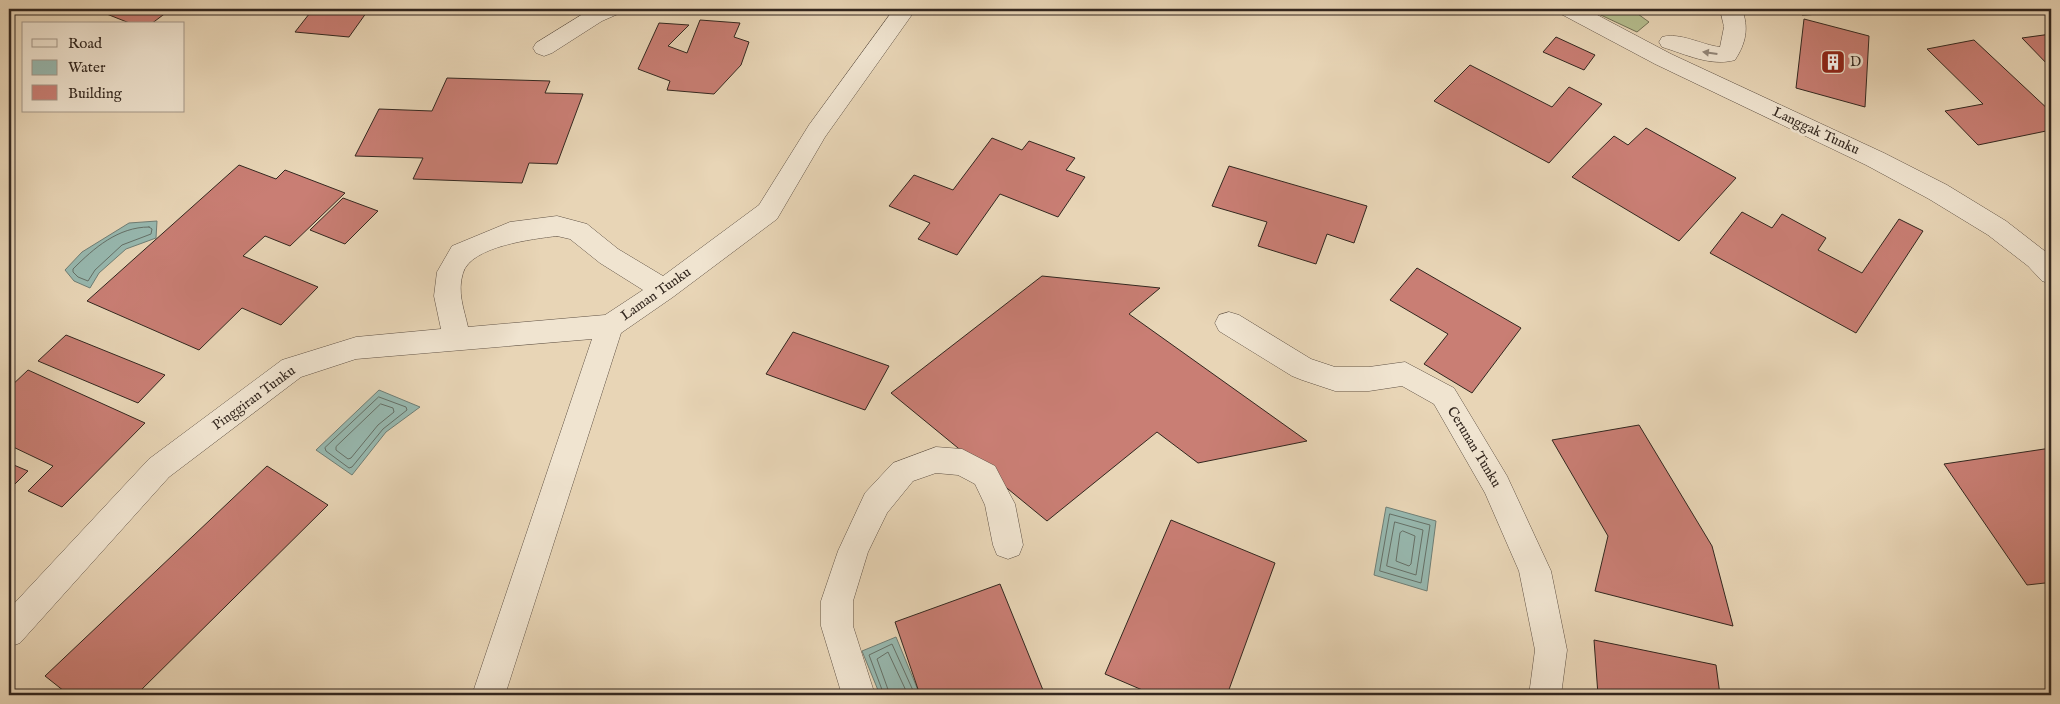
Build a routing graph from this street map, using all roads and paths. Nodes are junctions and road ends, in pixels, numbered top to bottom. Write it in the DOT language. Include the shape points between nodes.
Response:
graph roads {
  1 [pos="610,9"];
  2 [pos="905,9"];
  3 [pos="1568,9"];
  4 [pos="1731,9"];
  5 [pos="1668,45"];
  6 [pos="544,48"];
  7 [pos="2051,274"];
  8 [pos="664,290"];
  9 [pos="1229,323"];
  10 [pos="610,326"];
  11 [pos="457,338"];
  12 [pos="1008,545"];
  13 [pos="9,632"];
  14 [pos="489,695"];
  15 [pos="858,695"];
  16 [pos="1545,695"];
  1 -- 6 [label="street"];
  2 -- 8 [label="street, Laman Tunku" via="816,131 768,212"];
  3 -- 5 [label="street, Langgak Tunku"];
  4 -- 5 [label="street, one-way" via="1736,21 1734,44 1728,55"];
  5 -- 7 [label="street, Langgak Tunku" via="1938,192 1997,228"];
  8 -- 10 [label="street, Laman Tunku"];
  8 -- 11 [label="street" via="608,256 578,231 557,226 510,232 462,253 450,272 447,296"];
  9 -- 16 [label="street, Cerunan Tunku" via="1302,368 1335,380 1405,374 1444,396 1497,485 1535,571 1552,650"];
  10 -- 11 [label="street, Pinggiran Tunku"];
  10 -- 14 [label="street, Laman Tunku"];
  11 -- 13 [label="street, Pinggiran Tunku" via="356,348 292,368 160,468"];
  12 -- 15 [label="street" via="1000,504 985,475 962,462 936,460 903,472 876,503 853,551 837,601 837,626"];
}
